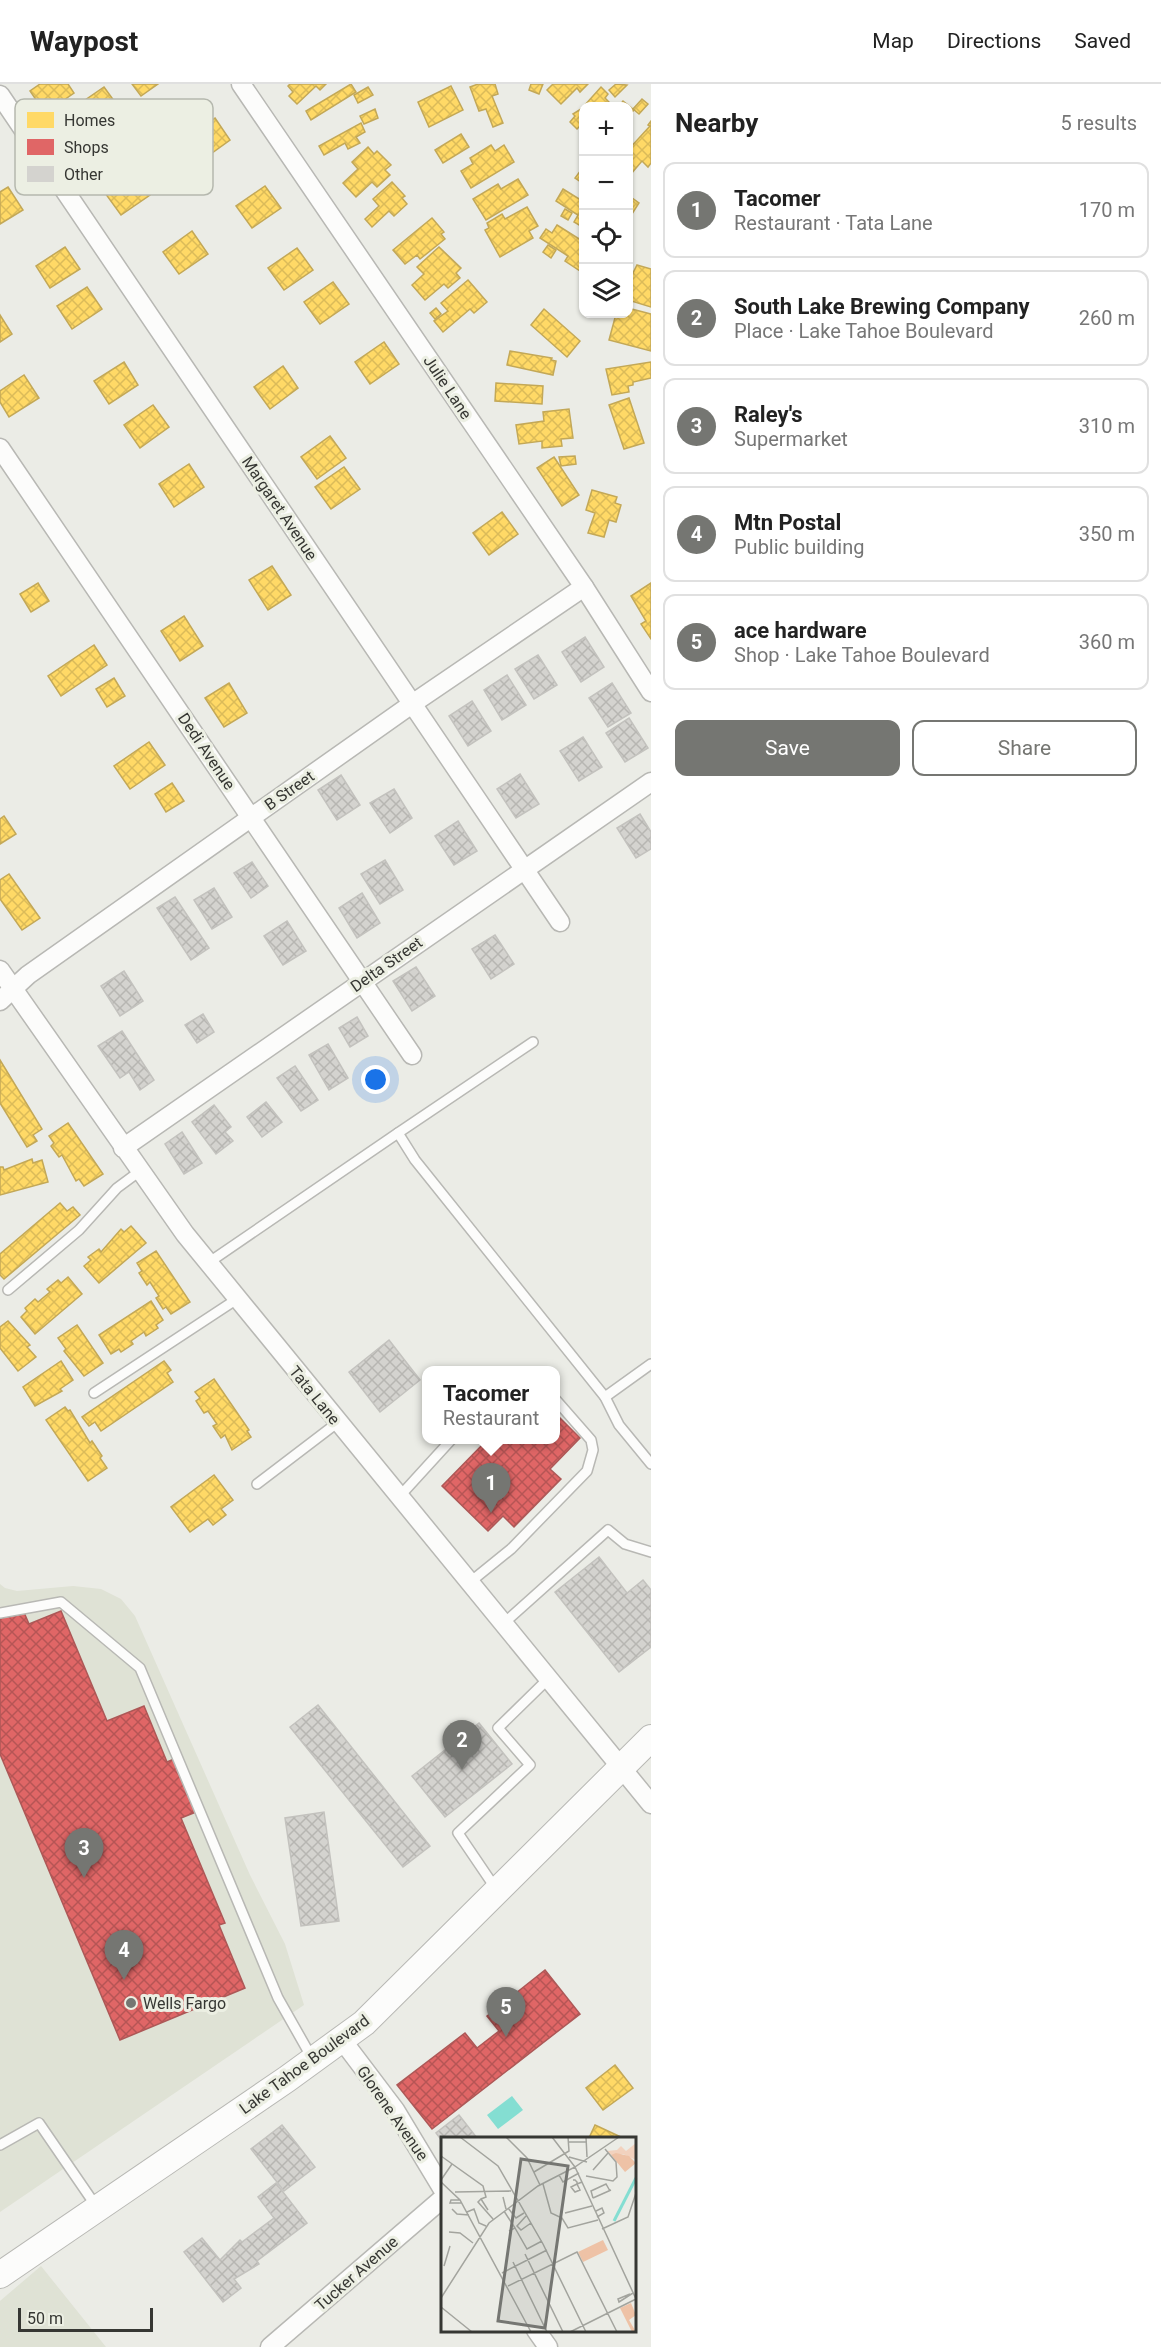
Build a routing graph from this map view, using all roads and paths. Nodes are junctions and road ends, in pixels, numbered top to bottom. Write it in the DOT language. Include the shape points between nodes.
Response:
graph roads {
  1 [pos="241,84"];
  2 [pos="0,94"];
  3 [pos="15,116"];
  4 [pos="68,195"];
  5 [pos="0,448"];
  6 [pos="584,587"];
  7 [pos="651,692"];
  8 [pos="412,704"];
  9 [pos="651,782"];
  10 [pos="251,816"];
  11 [pos="523,868"];
  12 [pos="560,922"];
  13 [pos="0,970"];
  14 [pos="362,981"];
  15 [pos="6,995"];
  16 [pos="533,1042"];
  17 [pos="412,1055"];
  18 [pos="398,1134"];
  19 [pos="123,1148"];
  20 [pos="140,1171"];
  21 [pos="208,1263"];
  22 [pos="8,1290"];
  23 [pos="237,1299"];
  24 [pos="651,1364"];
  25 [pos="94,1393"];
  26 [pos="605,1397"];
  27 [pos="560,1406"];
  28 [pos="337,1423"];
  29 [pos="447,1444"];
  30 [pos="651,1464"];
  31 [pos="257,1484"];
  32 [pos="399,1497"];
  33 [pos="651,1552"];
  34 [pos="469,1583"];
  35 [pos="0,1613"];
  36 [pos="503,1624"];
  37 [pos="548,1679"];
  38 [pos="651,1738"];
  39 [pos="621,1767"];
  40 [pos="651,1804"];
  41 [pos="498,1891"];
  42 [pos="342,2040"];
  43 [pos="313,2060"];
  44 [pos="0,2145"];
  45 [pos="441,2186"];
  46 [pos="441,2200"];
  47 [pos="97,2208"];
  48 [pos="0,2275"];
  49 [pos="537,2332"];
  50 [pos="270,2347"];
  51 [pos="548,2347"];
  1 -- 6 [label="street, Julie Lane"];
  2 -- 3 [label="street, Margaret Avenue"];
  4 -- 8 [label="street, Margaret Avenue"];
  5 -- 10 [label="street, Dedi Avenue"];
  6 -- 7 [label="street, Julie Lane"];
  6 -- 8 [label="street, B Street"];
  8 -- 10 [label="street, B Street"];
  8 -- 11 [label="street, Margaret Avenue"];
  9 -- 11 [label="street, Delta Street"];
  10 -- 14 [label="street, Dedi Avenue"];
  10 -- 15 [label="street, B Street" via="27,975"];
  11 -- 12 [label="street, Margaret Avenue"];
  11 -- 14 [label="street, Delta Street"];
  13 -- 15 [label="street, Tata Lane"];
  14 -- 17 [label="street, Dedi Avenue"];
  14 -- 19 [label="street, Delta Street"];
  15 -- 19 [label="street, Tata Lane"];
  16 -- 18 [label="lane"];
  18 -- 21 [label="lane"];
  18 -- 26 [label="lane"];
  19 -- 20 [label="street, Tata Lane"];
  20 -- 21 [label="street, Tata Lane"];
  20 -- 22 [label="lane"];
  21 -- 23 [label="street, Tata Lane"];
  23 -- 25 [label="lane"];
  23 -- 28 [label="street, Tata Lane"];
  24 -- 26 [label="lane"];
  26 -- 30 [label="lane" via="619,1425"];
  27 -- 34 [label="lane" via="591,1440 591,1464 511,1549"];
  28 -- 31 [label="lane"];
  28 -- 32 [label="street, Tata Lane"];
  29 -- 32 [label="lane"];
  32 -- 34 [label="street, Tata Lane"];
  33 -- 36 [label="lane" via="626,1544 608,1530"];
  34 -- 36 [label="street, Tata Lane"];
  35 -- 43 [label="lane" via="61,1602 140,1668 278,1998"];
  36 -- 37 [label="street, Tata Lane"];
  37 -- 39 [label="street, Tata Lane"];
  37 -- 41 [label="lane" via="498,1728 531,1765 458,1833"];
  38 -- 39 [label="main road, Lake Tahoe Boulevard"];
  39 -- 40 [label="street, Tata Lane"];
  39 -- 41 [label="main road, Lake Tahoe Boulevard"];
  41 -- 42 [label="main road, Lake Tahoe Boulevard"];
  42 -- 43 [label="main road, Lake Tahoe Boulevard"];
  42 -- 45 [label="street, Glorene Avenue" via="395,2110"];
  43 -- 47 [label="main road, Lake Tahoe Boulevard"];
  44 -- 47 [label="lane" via="39,2123"];
  46 -- 50 [label="street, Tucker Avenue"];
  47 -- 48 [label="main road, Lake Tahoe Boulevard"];
  49 -- 51 [label="street"];
}
